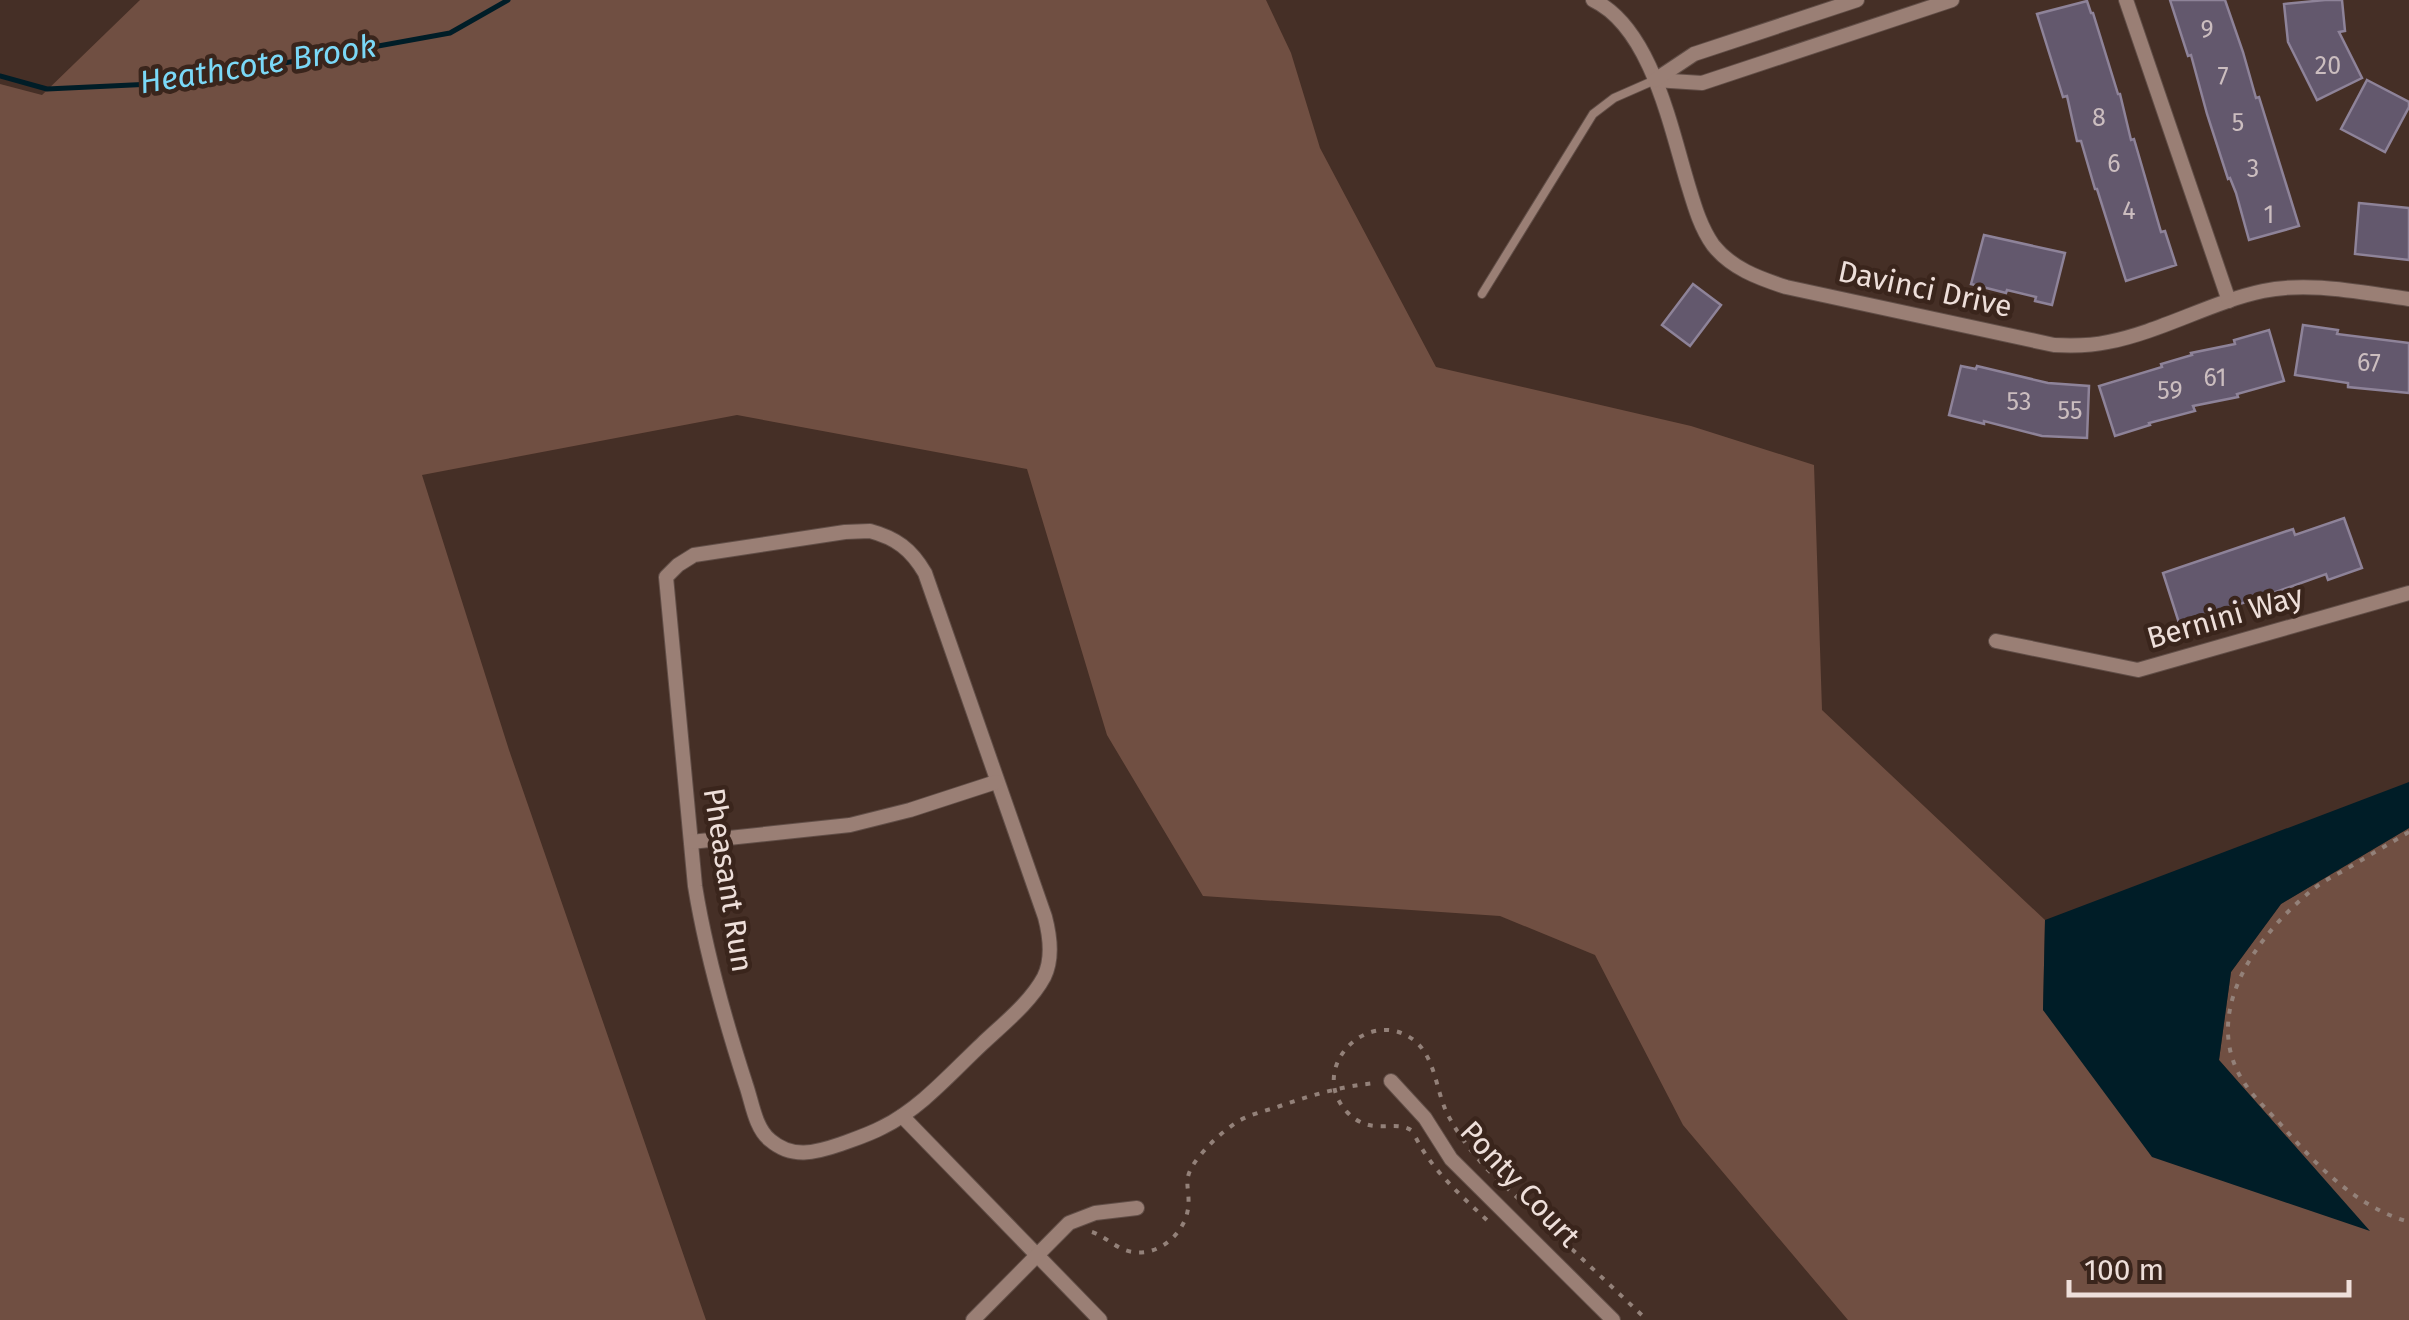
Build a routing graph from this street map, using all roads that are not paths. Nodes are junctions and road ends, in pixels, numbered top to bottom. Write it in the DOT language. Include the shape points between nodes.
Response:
graph roads {
  1 [pos="1592,0"];
  2 [pos="1857,0"];
  3 [pos="1952,0"];
  4 [pos="2126,0"];
  5 [pos="1838,6"];
  6 [pos="1846,34"];
  7 [pos="1655,80"];
  8 [pos="1482,294"];
  9 [pos="2409,298"];
  10 [pos="2229,301"];
  11 [pos="2409,593"];
  12 [pos="1996,642"];
  13 [pos="996,782"];
  14 [pos="691,842"];
  15 [pos="1391,1081"];
  16 [pos="902,1116"];
  17 [pos="1136,1208"];
  18 [pos="1036,1256"];
  19 [pos="972,1320"];
  20 [pos="1100,1320"];
  21 [pos="1614,1320"];
  1 -- 7 [label="street, Davinci Drive" via="1623,22"];
  2 -- 5 [label="street"];
  3 -- 6 [label="street"];
  4 -- 10 [label="street"];
  5 -- 6 [label="street"];
  5 -- 7 [label="street" via="1694,54"];
  6 -- 7 [label="street" via="1702,83"];
  7 -- 8 [label="lane" via="1593,114"];
  7 -- 10 [label="street, Davinci Drive" via="1699,221 1724,256 1758,278 2054,346 2113,342"];
  9 -- 10 [label="street, Davinci Drive" via="2284,288"];
  11 -- 12 [label="street, Bernini Way" via="2138,670"];
  13 -- 14 [label="street" via="850,826"];
  13 -- 14 [label="street, Pheasant Run" via="925,572 906,546 870,531 845,532 694,555 666,578"];
  13 -- 16 [label="street, Pheasant Run" via="1045,917 1045,974 1021,1007"];
  14 -- 16 [label="street, Pheasant Run" via="702,930 762,1133 784,1150 815,1154"];
  15 -- 21 [label="street, Ponty Court" via="1451,1159"];
  16 -- 18 [label="street"];
  17 -- 18 [label="street" via="1069,1223"];
  18 -- 19 [label="street"];
  18 -- 20 [label="street"];
}
